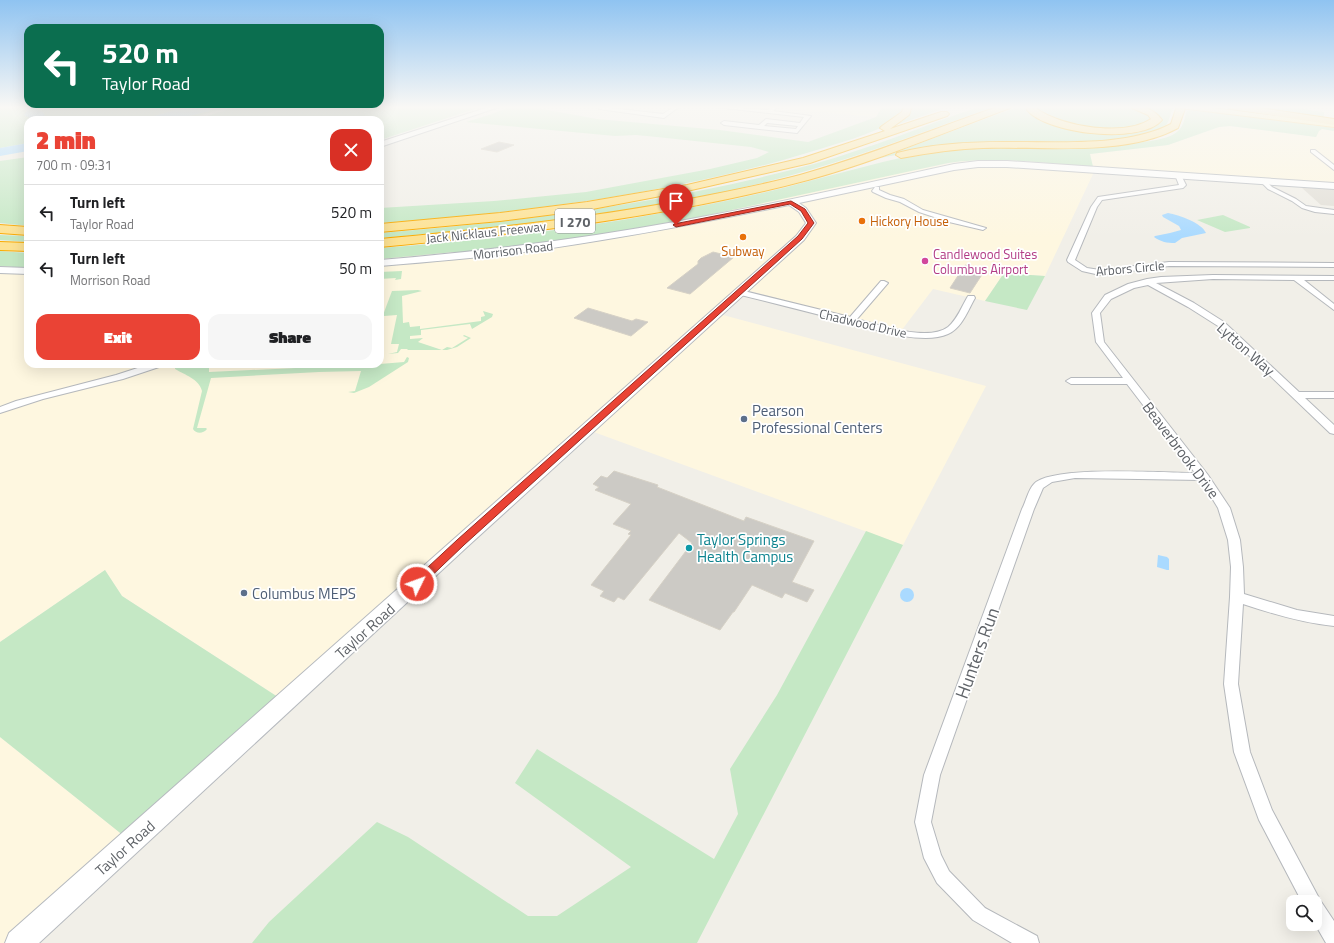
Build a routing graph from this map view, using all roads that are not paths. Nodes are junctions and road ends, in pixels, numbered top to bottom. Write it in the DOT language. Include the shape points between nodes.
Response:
graph roads {
  1 [pos="823,150"];
  2 [pos="840,150"];
  3 [pos="884,150"];
  4 [pos="925,150"];
  5 [pos="1313,151"];
  6 [pos="774,168"];
  7 [pos="1334,168"];
  8 [pos="1178,176"];
  9 [pos="804,177"];
  10 [pos="1264,181"];
  11 [pos="874,186"];
  12 [pos="1334,186"];
  13 [pos="791,202"];
  14 [pos="1334,212"];
  15 [pos="384,228"];
  16 [pos="983,228"];
  17 [pos="0,229"];
  18 [pos="24,231"];
  19 [pos="384,242"];
  20 [pos="0,246"];
  21 [pos="24,247"];
  22 [pos="384,264"];
  23 [pos="1334,264"];
  24 [pos="0,270"];
  25 [pos="24,271"];
  26 [pos="1296,278"];
  27 [pos="1334,278"];
  28 [pos="1147,281"];
  29 [pos="884,283"];
  30 [pos="740,292"];
  31 [pos="971,298"];
  32 [pos="1334,308"];
  33 [pos="851,321"];
  34 [pos="147,368"];
  35 [pos="1071,381"];
  36 [pos="1130,381"];
  37 [pos="1296,395"];
  38 [pos="1334,395"];
  39 [pos="0,410"];
  40 [pos="1334,431"];
  41 [pos="1204,477"];
  42 [pos="1237,597"];
  43 [pos="1334,621"];
  44 [pos="1308,895"];
  45 [pos="1322,918"];
  46 [pos="1334,938"];
  47 [pos="19,943"];
  48 [pos="1030,943"];
  1 -- 6 [label="highway"];
  2 -- 6 [label="highway, Jack Nicklaus Freeway / I 270"];
  3 -- 9 [label="highway, Jack Nicklaus Freeway / I 270"];
  4 -- 9 [label="highway"];
  5 -- 7 [label="street"];
  6 -- 15 [label="highway, Jack Nicklaus Freeway / I 270" via="687,188 587,206"];
  8 -- 10 [label="main road, Morrison Road"];
  8 -- 11 [label="main road, Morrison Road" via="978,164 954,167"];
  8 -- 23 [label="street, Arbors Circle" via="1183,183 1181,186 1100,198 1071,260 1084,270 1099,273 1169,264"];
  9 -- 19 [label="highway, Jack Nicklaus Freeway / I 270" via="642,211 532,227"];
  10 -- 12 [label="main road, Morrison Road"];
  10 -- 14 [label="street" via="1270,188 1304,207"];
  11 -- 13 [label="main road, Morrison Road"];
  11 -- 16 [label="street" via="876,191 902,200 921,211"];
  13 -- 22 [label="main road, Morrison Road" via="611,237"];
  13 -- 30 [label="main road, Taylor Road" via="803,210 811,223 800,238"];
  17 -- 18 [label="highway"];
  20 -- 21 [label="highway"];
  24 -- 25 [label="main road"];
  26 -- 27 [label="street, Beaverbrook Drive"];
  26 -- 28 [label="street, Beaverbrook Drive" via="1213,277"];
  26 -- 32 [label="street"];
  28 -- 36 [label="street, Beaverbrook Drive" via="1108,297 1096,314 1100,342"];
  28 -- 37 [label="street, Lytton Way" via="1221,324"];
  29 -- 33 [label="street"];
  30 -- 33 [label="street, Chadwood Drive"];
  30 -- 47 [label="main road, Taylor Road"];
  31 -- 33 [label="street, Chadwood Drive" via="954,326 943,333 924,336 902,334"];
  34 -- 39 [label="street" via="115,379 52,393"];
  35 -- 36 [label="street"];
  36 -- 41 [label="street, Beaverbrook Drive"];
  37 -- 38 [label="street"];
  37 -- 40 [label="street, Lytton Way"];
  41 -- 42 [label="street, Beaverbrook Drive" via="1224,508 1234,540"];
  41 -- 48 [label="street, Hunters Run" via="1075,475 1048,480 1038,486 1028,509 932,775 923,822 933,858 943,877 979,914"];
  42 -- 43 [label="street" via="1314,620"];
  42 -- 44 [label="street, Beaverbrook Drive" via="1231,684 1242,752 1265,814"];
  45 -- 46 [label="street"];
}
